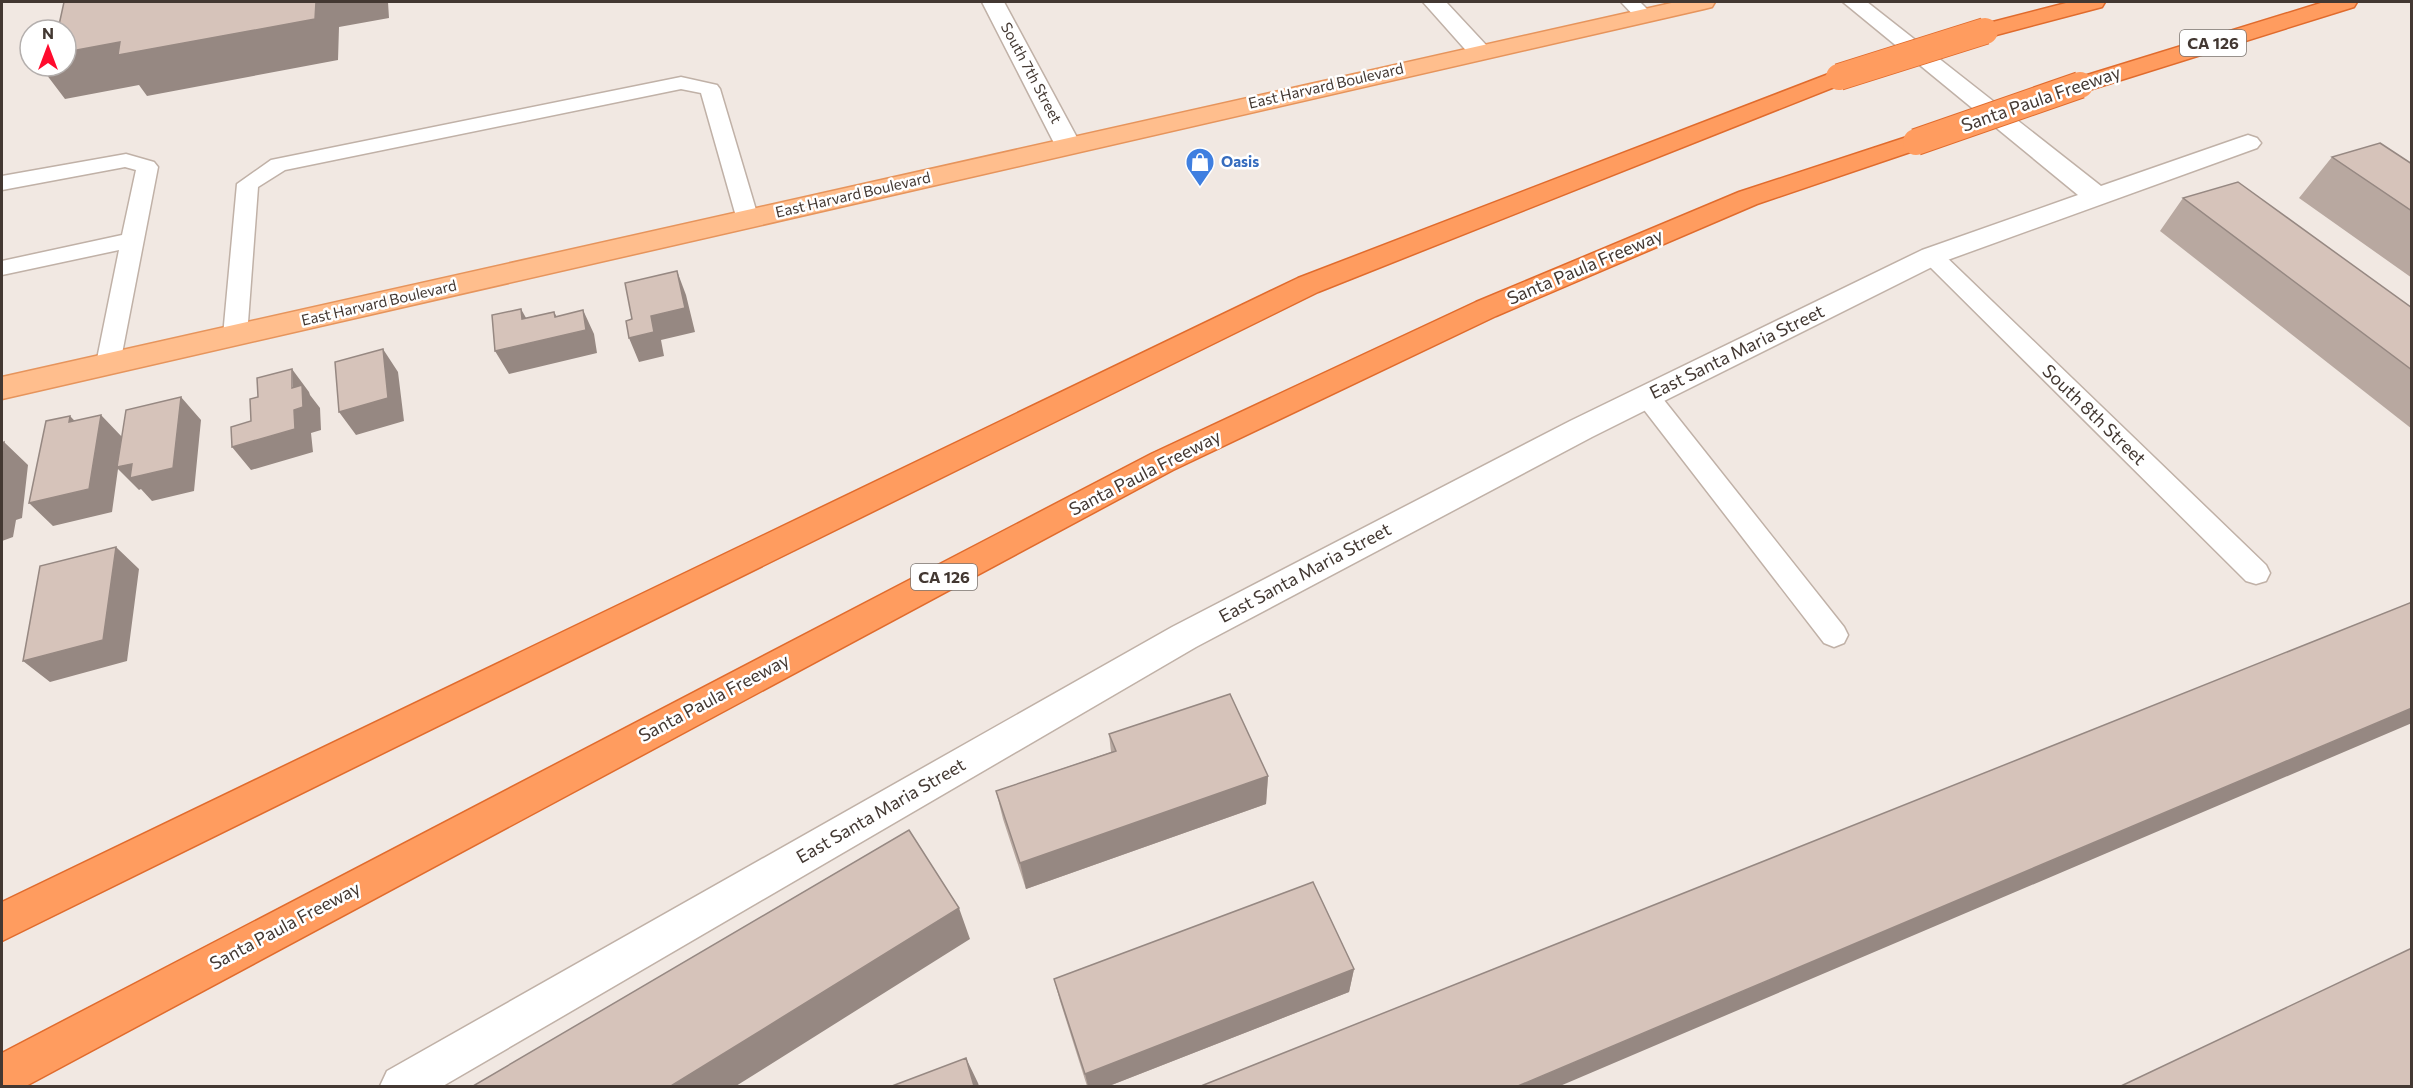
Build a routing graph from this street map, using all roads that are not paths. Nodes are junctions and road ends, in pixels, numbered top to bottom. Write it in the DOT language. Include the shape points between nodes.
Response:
graph roads {
  1 [pos="993,2"];
  2 [pos="1434,2"];
  3 [pos="1704,2"];
  4 [pos="1854,2"];
  5 [pos="2094,2"];
  6 [pos="2346,2"];
  7 [pos="1637,8"];
  8 [pos="1479,51"];
  9 [pos="1918,52"];
  10 [pos="2248,143"];
  11 [pos="1068,145"];
  12 [pos="2,183"];
  13 [pos="2099,198"];
  14 [pos="748,220"];
  15 [pos="134,240"];
  16 [pos="1932,256"];
  17 [pos="2,268"];
  18 [pos="235,336"];
  19 [pos="108,364"];
  20 [pos="2,388"];
  21 [pos="1647,396"];
  22 [pos="2256,573"];
  23 [pos="1833,635"];
  24 [pos="2,921"];
  25 [pos="2,1076"];
  26 [pos="402,1086"];
  1 -- 11 [label="street, South 7th Street"];
  2 -- 8 [label="street"];
  3 -- 7 [label="main road, East Harvard Boulevard"];
  4 -- 9 [label="street"];
  5 -- 9 [label="highway, bridge"];
  6 -- 25 [label="highway, Santa Paula Freeway / CA 126, bridge" via="2079,85 1748,198 1486,309 1162,462"];
  7 -- 8 [label="main road, East Harvard Boulevard"];
  8 -- 11 [label="main road, East Harvard Boulevard"];
  9 -- 13 [label="street"];
  9 -- 24 [label="highway, bridge" via="1839,78 1308,285"];
  10 -- 13 [label="street, East Santa Maria Street"];
  11 -- 14 [label="main road, East Harvard Boulevard"];
  12 -- 15 [label="lane" via="126,160 147,167"];
  13 -- 16 [label="street, East Santa Maria Street"];
  14 -- 18 [label="main road, East Harvard Boulevard"];
  14 -- 18 [label="lane" via="710,89 681,83 278,165 248,184"];
  15 -- 17 [label="lane"];
  15 -- 19 [label="lane"];
  16 -- 21 [label="street, East Santa Maria Street"];
  16 -- 22 [label="lane, South 8th Street"];
  18 -- 19 [label="main road, East Harvard Boulevard"];
  19 -- 20 [label="main road, East Harvard Boulevard"];
  21 -- 23 [label="lane"];
  21 -- 26 [label="street, East Santa Maria Street" via="1184,637"];
}
